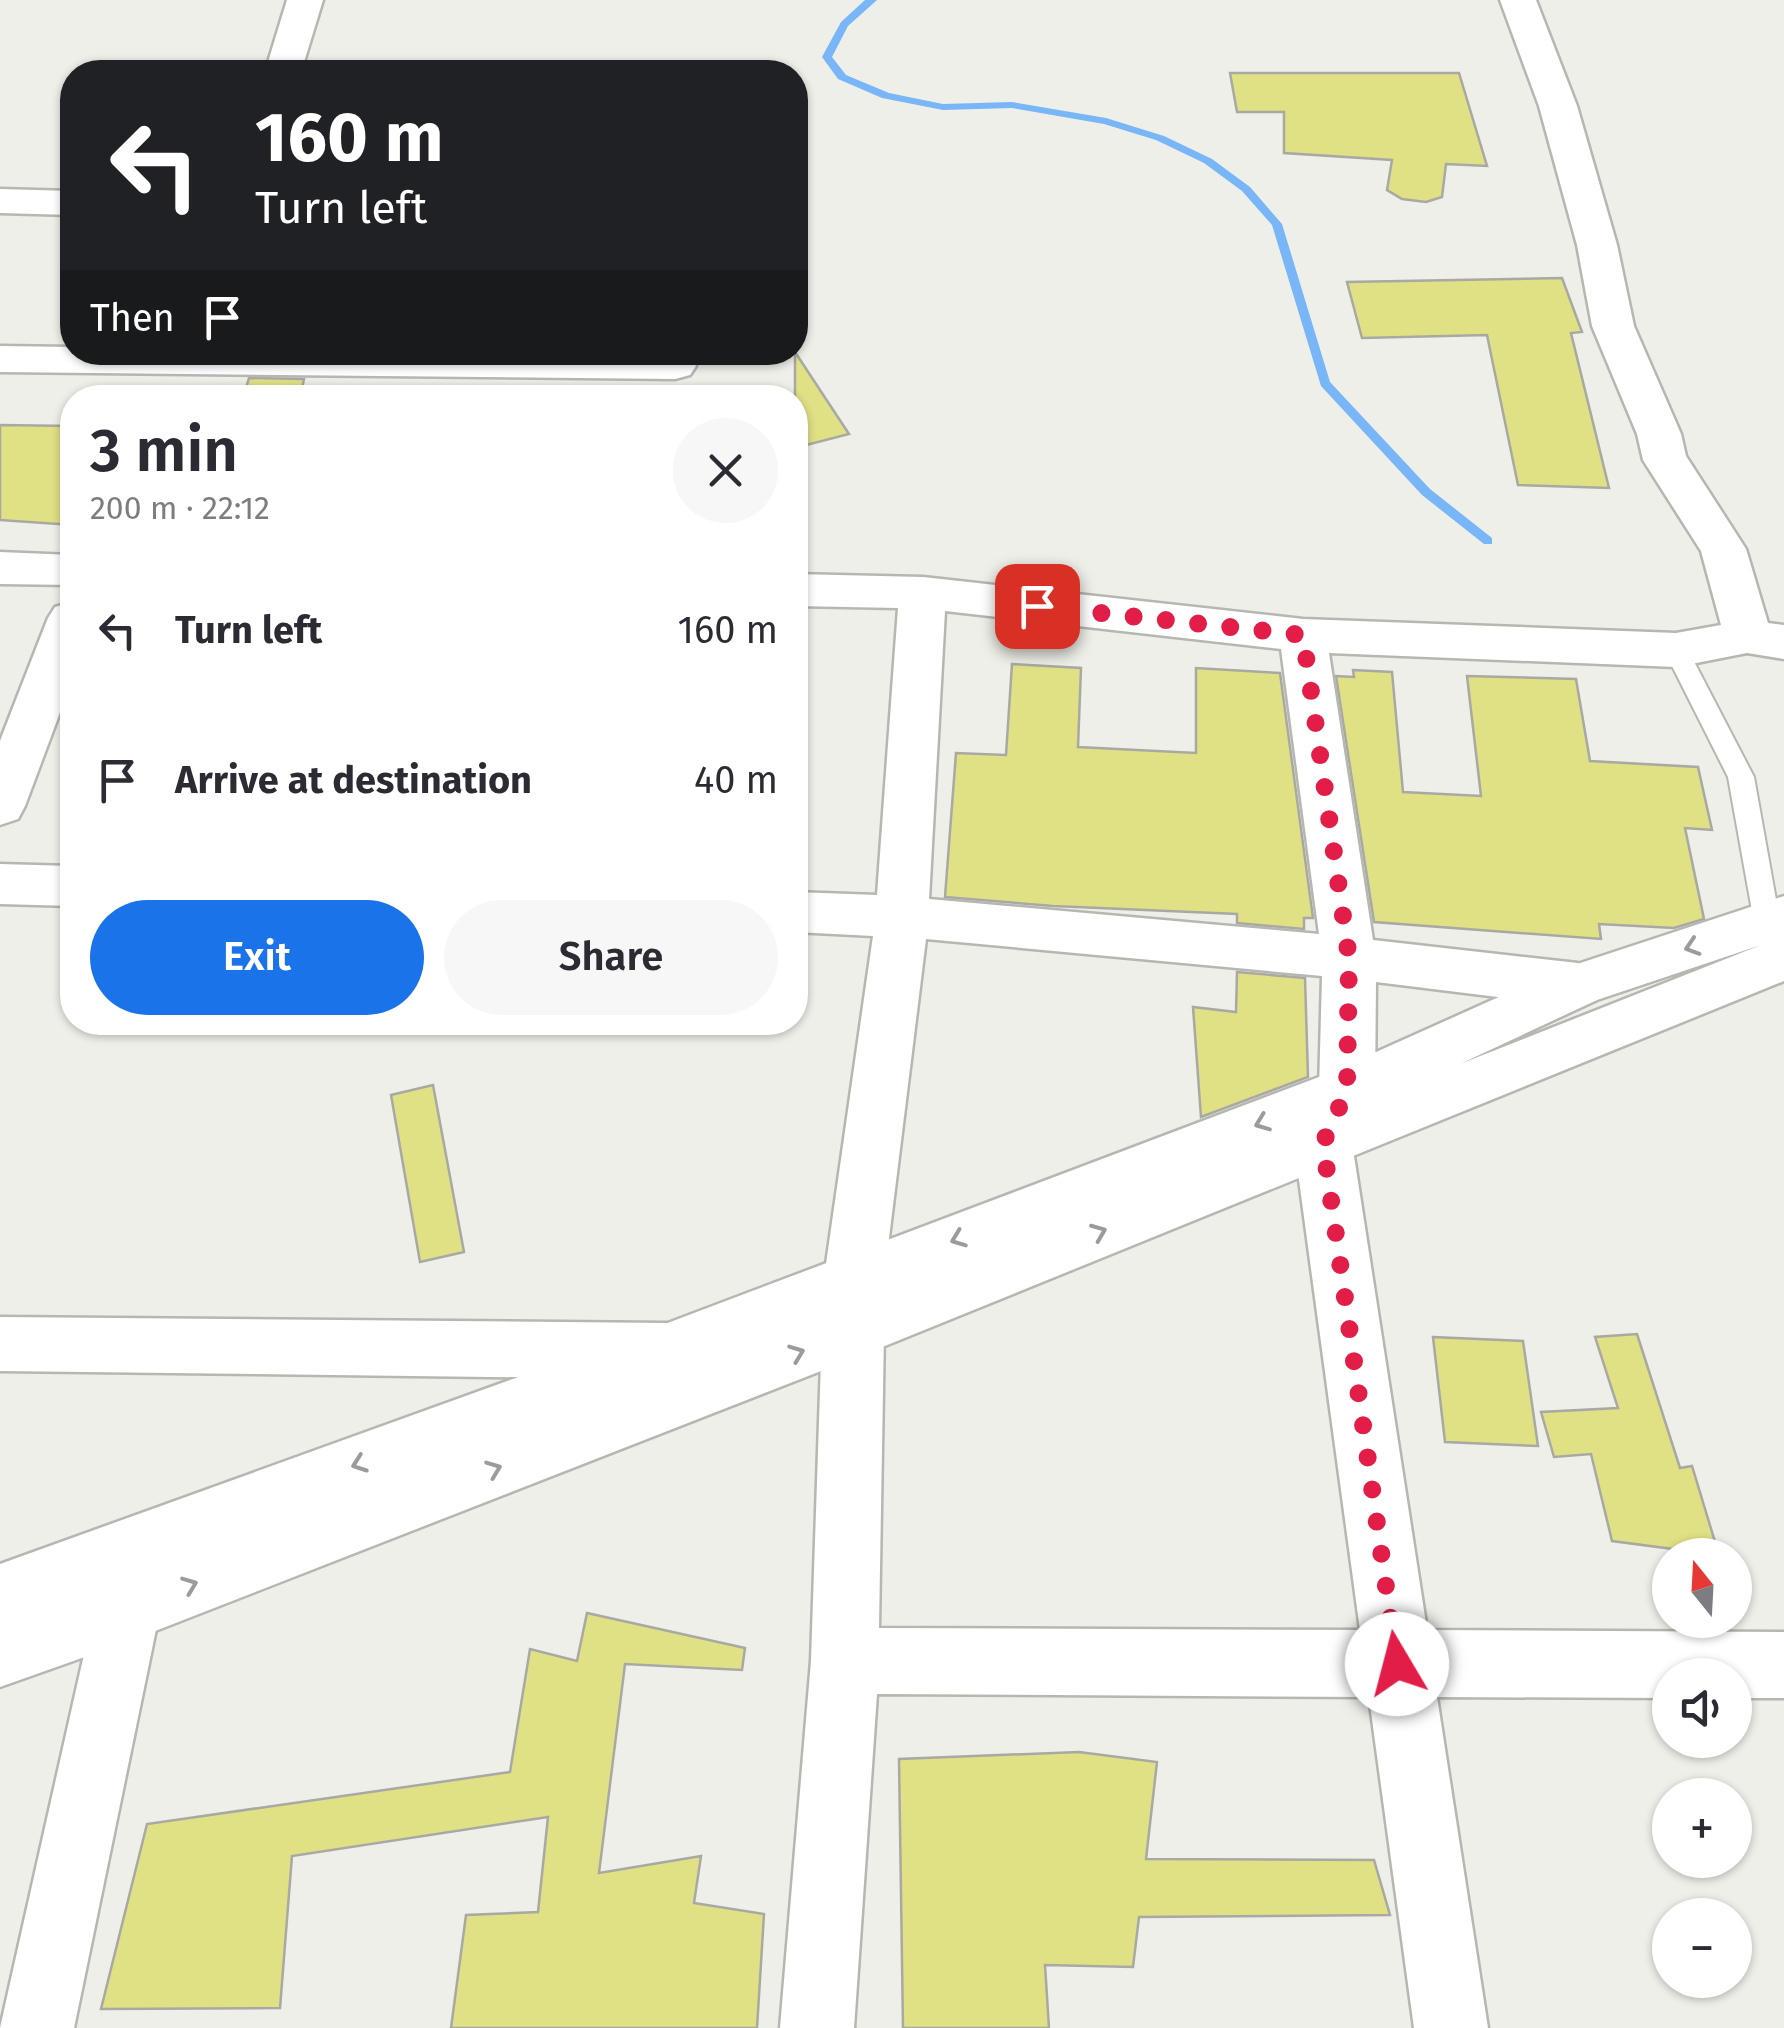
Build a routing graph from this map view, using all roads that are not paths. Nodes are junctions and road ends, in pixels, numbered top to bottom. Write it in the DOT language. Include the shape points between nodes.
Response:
graph roads {
  1 [pos="305,0"];
  2 [pos="1518,0"];
  3 [pos="286,60"];
  4 [pos="0,201"];
  5 [pos="60,203"];
  6 [pos="0,358"];
  7 [pos="60,362"];
  8 [pos="100,365"];
  9 [pos="171,370"];
  10 [pos="674,372"];
  11 [pos="0,568"];
  12 [pos="60,570"];
  13 [pos="808,590"];
  14 [pos="923,593"];
  15 [pos="1303,635"];
  16 [pos="1765,639"];
  17 [pos="60,649"];
  18 [pos="1676,650"];
  19 [pos="0,806"];
  20 [pos="0,884"];
  21 [pos="60,886"];
  22 [pos="808,912"];
  23 [pos="902,916"];
  24 [pos="1778,932"];
  25 [pos="1349,958"];
  26 [pos="1578,985"];
  27 [pos="1335,1117"];
  28 [pos="854,1305"];
  29 [pos="0,1344"];
  30 [pos="666,1351"];
  31 [pos="0,1596"];
  32 [pos="127,1610"];
  33 [pos="0,1654"];
  34 [pos="845,1661"];
  35 [pos="1397,1664"];
  36 [pos="1784,1666"];
  37 [pos="37,2028"];
  38 [pos="817,2028"];
  39 [pos="1451,2028"];
  1 -- 3 [label="street"];
  2 -- 16 [label="street" via="1558,106 1613,326 1666,460 1724,549"];
  4 -- 5 [label="street"];
  6 -- 7 [label="street"];
  8 -- 9 [label="street"];
  9 -- 10 [label="street"];
  11 -- 12 [label="street"];
  13 -- 14 [label="street"];
  14 -- 15 [label="street"];
  14 -- 23 [label="street"];
  15 -- 18 [label="street"];
  15 -- 25 [label="street"];
  16 -- 18 [label="street"];
  17 -- 19 [label="street"];
  18 -- 24 [label="lane" via="1740,777"];
  20 -- 21 [label="street"];
  22 -- 23 [label="street"];
  23 -- 25 [label="street"];
  23 -- 28 [label="street"];
  24 -- 26 [label="street, one-way"];
  24 -- 27 [label="street"];
  25 -- 26 [label="street"];
  25 -- 27 [label="street"];
  26 -- 27 [label="street"];
  27 -- 28 [label="street"];
  27 -- 35 [label="street"];
  28 -- 30 [label="street"];
  32 -- 28 [label="street, one-way"];
  28 -- 34 [label="street"];
  29 -- 30 [label="street"];
  30 -- 31 [label="street, one-way"];
  32 -- 33 [label="street"];
  32 -- 37 [label="street"];
  34 -- 35 [label="street"];
  34 -- 38 [label="street"];
  35 -- 36 [label="street"];
  35 -- 39 [label="street"];
}
